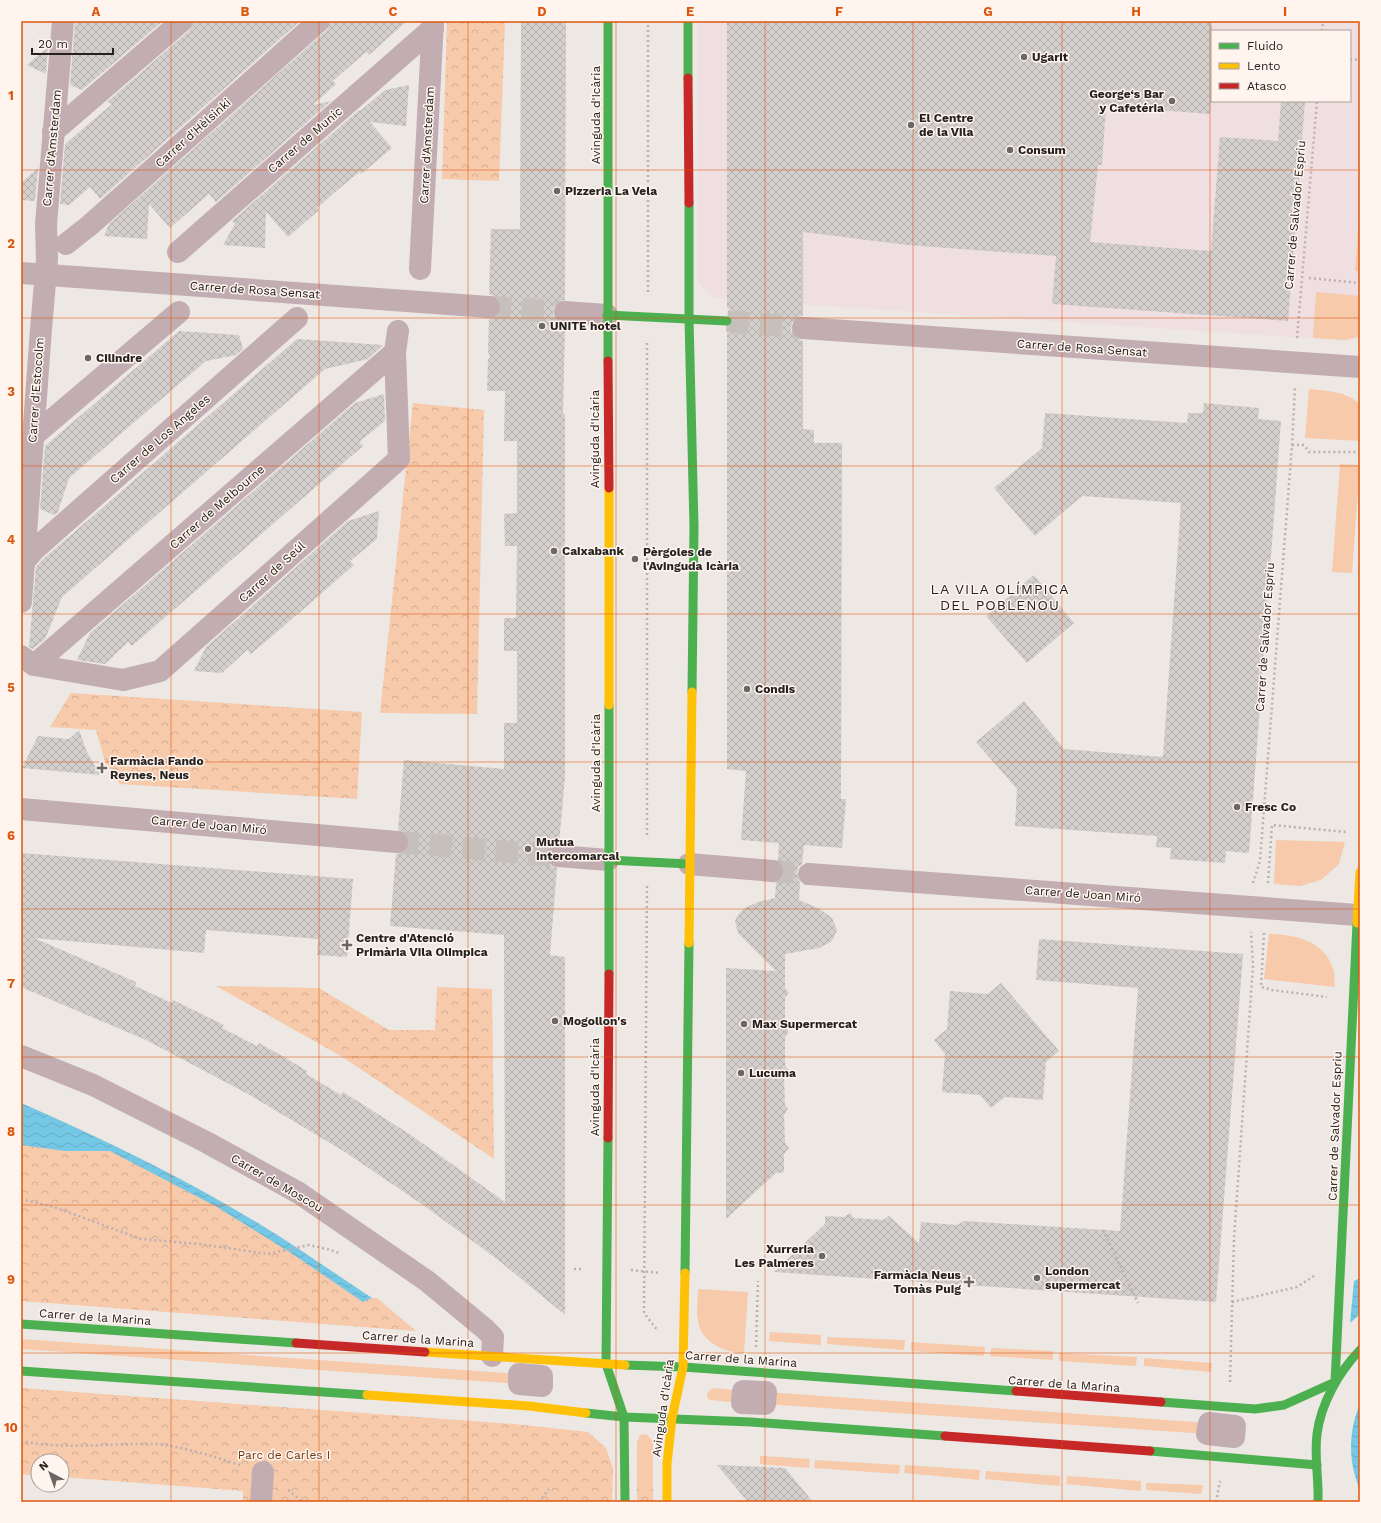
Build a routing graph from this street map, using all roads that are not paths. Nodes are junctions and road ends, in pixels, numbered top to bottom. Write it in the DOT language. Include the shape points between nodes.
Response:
graph roads {
  1 [pos="63,21"];
  2 [pos="182,21"];
  3 [pos="319,21"];
  4 [pos="608,21"];
  5 [pos="688,21"];
  6 [pos="433,24"];
  7 [pos="54,132"];
  8 [pos="66,244"];
  9 [pos="178,252"];
  10 [pos="420,269"];
  11 [pos="21,273"];
  12 [pos="46,275"];
  13 [pos="489,307"];
  14 [pos="179,312"];
  15 [pos="565,312"];
  16 [pos="607,315"];
  17 [pos="297,318"];
  18 [pos="689,319"];
  19 [pos="727,321"];
  20 [pos="803,328"];
  21 [pos="398,331"];
  22 [pos="395,352"];
  23 [pos="1360,367"];
  24 [pos="33,436"];
  25 [pos="24,562"];
  26 [pos="21,602"];
  27 [pos="28,661"];
  28 [pos="21,809"];
  29 [pos="397,842"];
  30 [pos="558,856"];
  31 [pos="608,860"];
  32 [pos="689,864"];
  33 [pos="772,871"];
  34 [pos="1360,872"];
  35 [pos="809,874"];
  36 [pos="1357,915"];
  37 [pos="21,1056"];
  38 [pos="21,1324"];
  39 [pos="1360,1350"];
  40 [pos="492,1356"];
  41 [pos="606,1364"];
  42 [pos="683,1367"];
  43 [pos="21,1371"];
  44 [pos="1335,1382"];
  45 [pos="624,1417"];
  46 [pos="672,1418"];
  47 [pos="1317,1465"];
  48 [pos="263,1472"];
  49 [pos="1319,1498"];
  50 [pos="668,1501"];
  51 [pos="261,1502"];
  52 [pos="625,1502"];
  53 [pos="1325,1502"];
  1 -- 7 [label="street, Carrer d'Amsterdam"];
  2 -- 7 [label="street"];
  3 -- 8 [label="street, Carrer d'Hèlsinki"];
  4 -- 16 [label="street, Avinguda d'Icària"];
  5 -- 18 [label="street, Avinguda d'Icària"];
  6 -- 9 [label="street, Carrer de Munic"];
  6 -- 10 [label="street, Carrer d'Amsterdam"];
  7 -- 12 [label="street, Carrer d'Amsterdam" via="46,224"];
  11 -- 12 [label="street, Carrer de Rosa Sensat"];
  12 -- 13 [label="street, Carrer de Rosa Sensat"];
  12 -- 24 [label="street, Carrer d'Estocolm"];
  14 -- 24 [label="street"];
  15 -- 16 [label="street"];
  16 -- 18 [label="street"];
  16 -- 31 [label="street, Avinguda d'Icària"];
  17 -- 25 [label="street, Carrer de Los Angeles" via="34,550"];
  18 -- 19 [label="street"];
  18 -- 32 [label="street, Avinguda d'Icària" via="694,527"];
  20 -- 23 [label="street, Carrer de Rosa Sensat"];
  21 -- 22 [label="street"];
  22 -- 27 [label="street, Carrer de Melbourne"];
  22 -- 27 [label="street, Carrer de Seúl" via="399,459 160,672 123,680"];
  24 -- 25 [label="street, Carrer d'Estocolm"];
  25 -- 26 [label="street, Carrer d'Estocolm"];
  28 -- 29 [label="street, Carrer de Joan Miró"];
  30 -- 31 [label="street"];
  31 -- 32 [label="street"];
  31 -- 41 [label="street, Avinguda d'Icària"];
  32 -- 33 [label="street"];
  32 -- 42 [label="street, Avinguda d'Icària"];
  34 -- 36 [label="street, Carrer de Salvador Espriu"];
  35 -- 36 [label="street, Carrer de Joan Miró"];
  36 -- 44 [label="street, Carrer de Salvador Espriu"];
  37 -- 40 [label="street, Carrer de Moscou" via="92,1085 206,1142 299,1194 427,1280 494,1337"];
  38 -- 40 [label="street, Carrer de la Marina"];
  39 -- 44 [label="street"];
  40 -- 41 [label="street, Carrer de la Marina"];
  41 -- 42 [label="street, Carrer de la Marina"];
  41 -- 45 [label="street, Avinguda d'Icària"];
  42 -- 44 [label="street, Carrer de la Marina" via="1255,1409 1284,1405"];
  42 -- 46 [label="street, Avinguda d'Icària"];
  43 -- 45 [label="street" via="529,1406"];
  44 -- 47 [label="street" via="1317,1434"];
  45 -- 46 [label="street"];
  45 -- 52 [label="street, Avinguda d'Icària"];
  46 -- 47 [label="street" via="1218,1455"];
  46 -- 50 [label="street, Avinguda d'Icària" via="667,1464"];
  47 -- 49 [label="street"];
  48 -- 51 [label="street"];
  49 -- 53 [label="street"];
}
